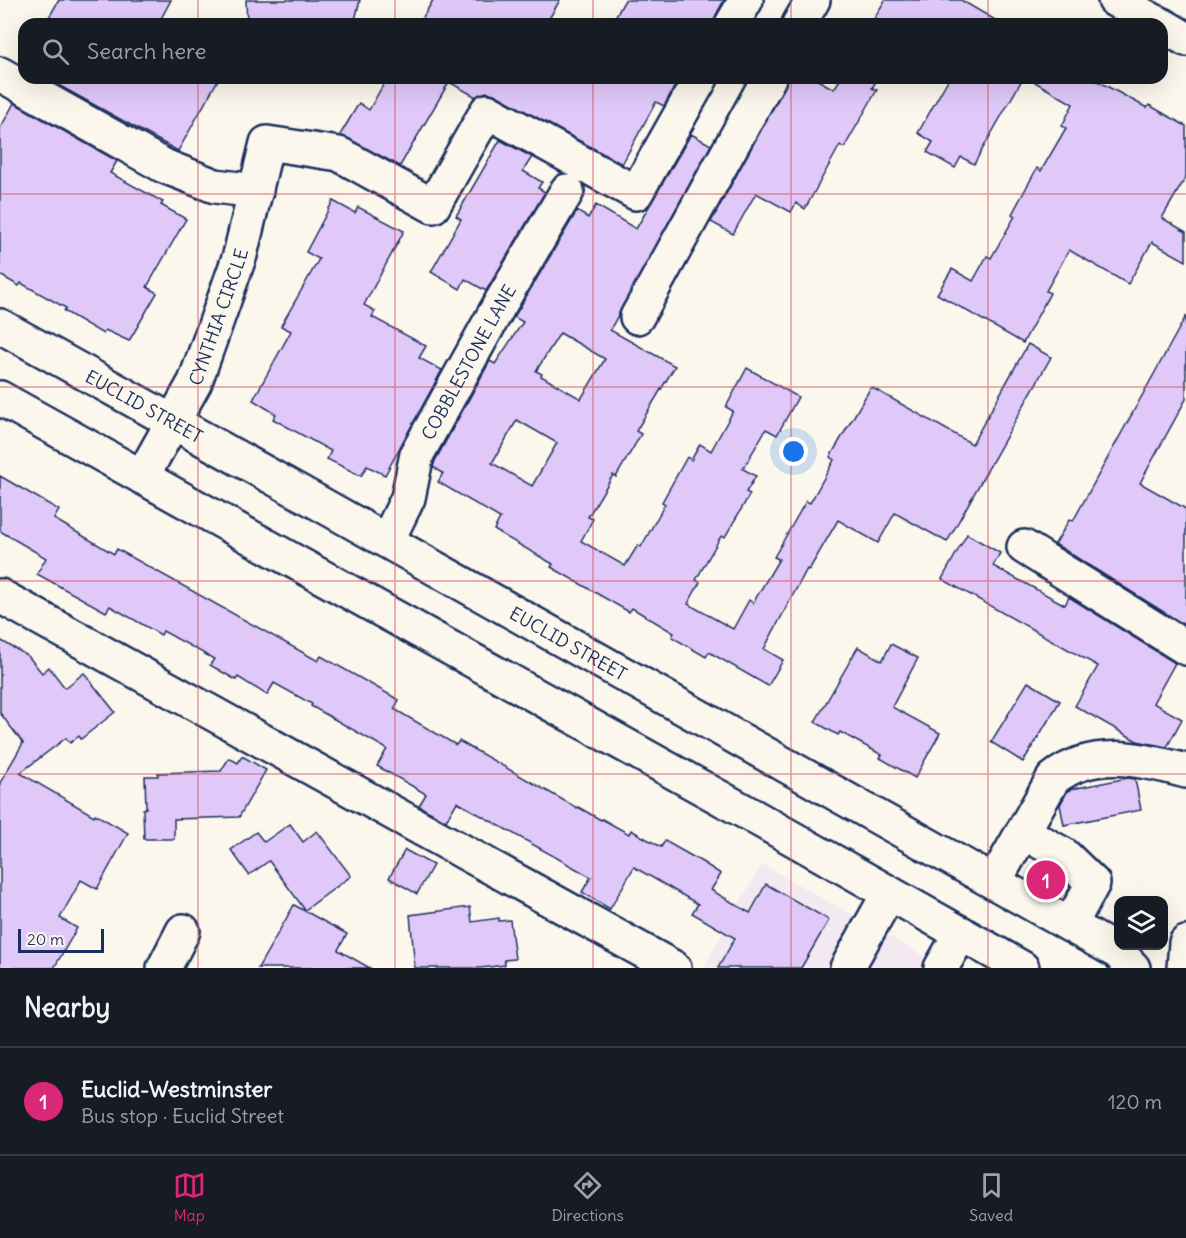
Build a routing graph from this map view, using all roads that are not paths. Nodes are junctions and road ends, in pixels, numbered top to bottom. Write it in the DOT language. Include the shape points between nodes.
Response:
graph roads {
  1 [pos="746,0"];
  2 [pos="813,0"];
  3 [pos="1115,0"];
  4 [pos="736,18"];
  5 [pos="802,18"];
  6 [pos="1148,18"];
  7 [pos="1168,29"];
  8 [pos="1186,39"];
  9 [pos="0,74"];
  10 [pos="698,84"];
  11 [pos="766,84"];
  12 [pos="567,191"];
  13 [pos="256,192"];
  14 [pos="637,316"];
  15 [pos="0,326"];
  16 [pos="0,398"];
  17 [pos="172,422"];
  18 [pos="142,477"];
  19 [pos="387,542"];
  20 [pos="1024,547"];
  21 [pos="0,596"];
  22 [pos="1186,648"];
  23 [pos="1186,771"];
  24 [pos="1023,832"];
  25 [pos="994,882"];
  26 [pos="889,893"];
  27 [pos="1070,925"];
  28 [pos="183,931"];
  29 [pos="961,933"];
  30 [pos="1186,943"];
  31 [pos="164,968"];
  32 [pos="674,968"];
  33 [pos="847,968"];
  34 [pos="941,968"];
  35 [pos="1022,968"];
  36 [pos="1133,968"];
  37 [pos="1184,968"];
  1 -- 4 [label="main road"];
  2 -- 5 [label="main road"];
  3 -- 6 [label="main road"];
  7 -- 8 [label="main road"];
  9 -- 13 [label="main road" via="164,166 215,186"];
  10 -- 13 [label="main road, CYNTHIA CIRCLE" via="636,193 487,111 433,207 339,154 267,143"];
  11 -- 14 [label="main road"];
  12 -- 19 [label="main road, COBBLESTONE LANE" via="417,454 408,498"];
  13 -- 17 [label="main road, CYNTHIA CIRCLE" via="240,255 195,382"];
  15 -- 17 [label="main road, EUCLID STREET"];
  16 -- 18 [label="main road"];
  17 -- 18 [label="main road, CYNTHIA CIRCLE"];
  17 -- 19 [label="main road, EUCLID STREET"];
  18 -- 26 [label="main road"];
  19 -- 25 [label="main road, EUCLID STREET"];
  20 -- 22 [label="main road"];
  21 -- 32 [label="main road"];
  23 -- 24 [label="main road" via="1106,757 1065,769 1053,779"];
  24 -- 25 [label="main road"];
  24 -- 27 [label="main road" via="1064,855 1093,883"];
  25 -- 27 [label="main road, EUCLID STREET"];
  26 -- 29 [label="main road"];
  26 -- 33 [label="main road"];
  27 -- 36 [label="main road, EUCLID STREET" via="1118,952"];
  28 -- 31 [label="main road"];
  29 -- 34 [label="main road"];
  29 -- 35 [label="main road"];
  30 -- 37 [label="main road"];
}
